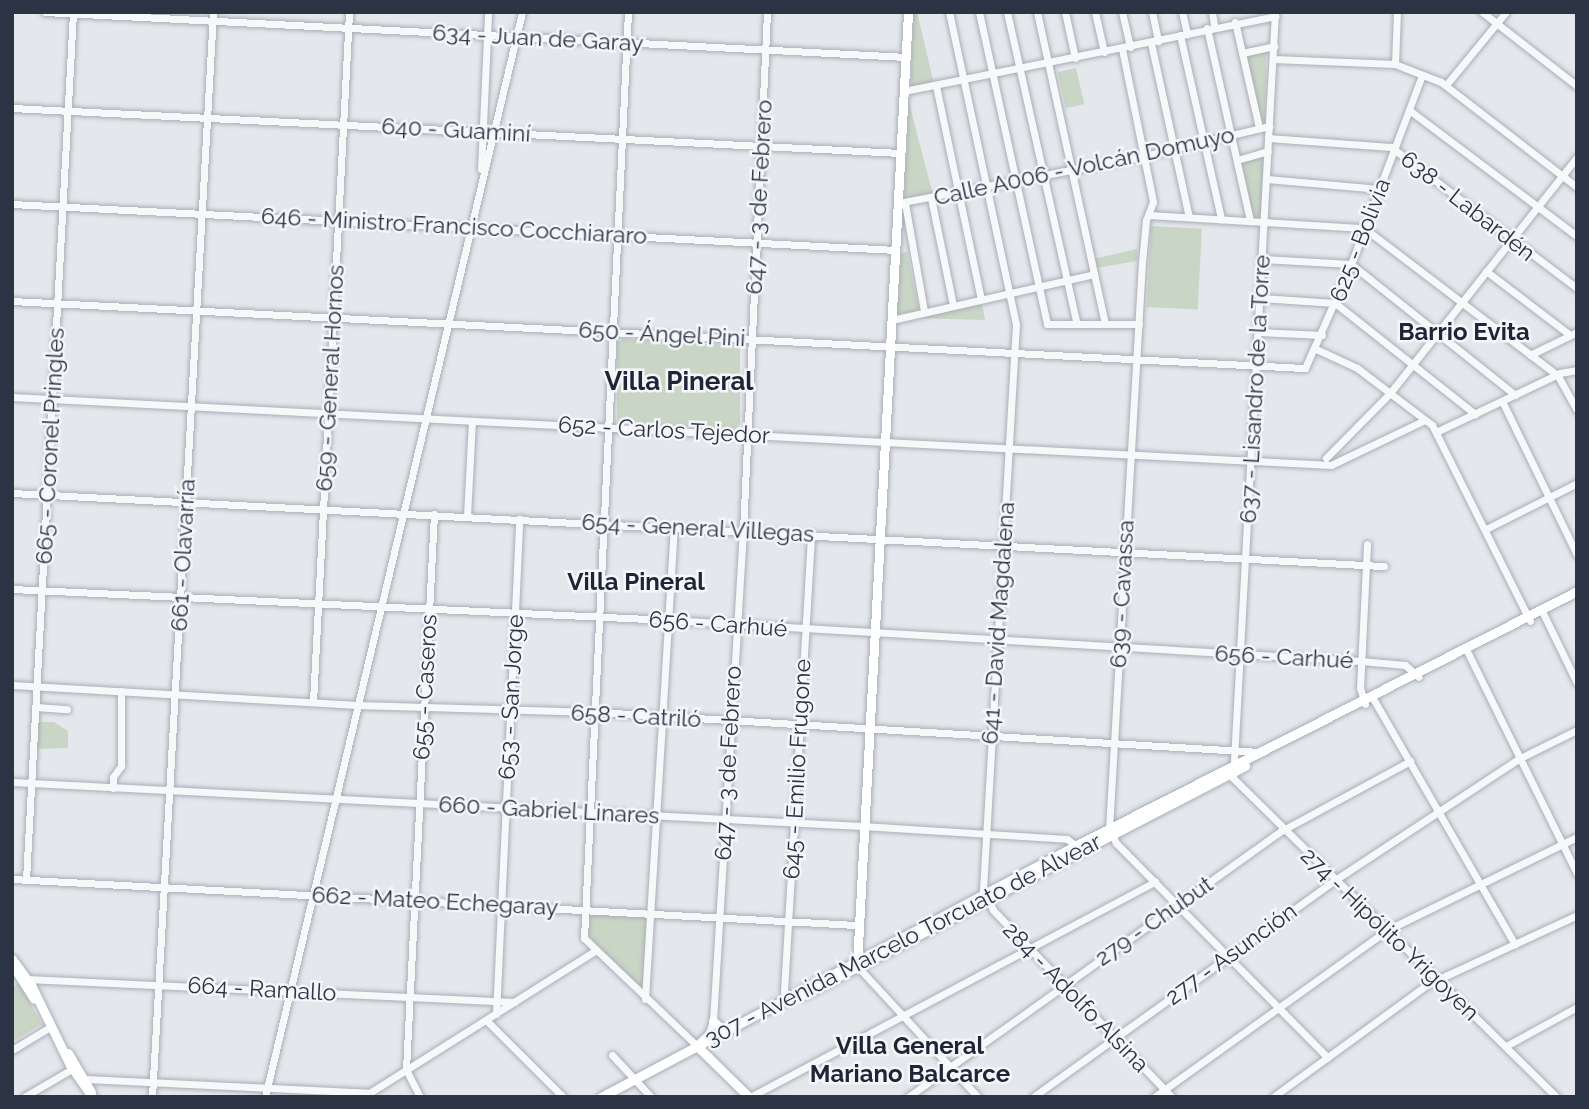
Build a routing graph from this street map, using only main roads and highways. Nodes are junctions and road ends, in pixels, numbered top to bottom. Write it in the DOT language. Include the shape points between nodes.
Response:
graph roads {
  1 [pos="908,12"];
  2 [pos="1577,591"];
  3 [pos="1577,597"];
  4 [pos="1542,612"];
  5 [pos="1368,699"];
  6 [pos="1232,769"];
  7 [pos="12,962"];
  8 [pos="857,964"];
  9 [pos="35,1000"];
  10 [pos="787,1000"];
  11 [pos="713,1021"];
  12 [pos="723,1030"];
  13 [pos="696,1045"];
  14 [pos="64,1050"];
  15 [pos="745,1095"];
  16 [pos="93,1096"];
  17 [pos="601,1097"];
  1 -- 8 [label="main road" via="902,203 895,250"];
  2 -- 4 [label="main road, 307 - Avenida Marcelo Torcuato de Alvear"];
  3 -- 4 [label="main road, 307 - Avenida Marcelo Torcuato de Alvear"];
  4 -- 5 [label="main road, 307 - Avenida Marcelo Torcuato de Alvear"];
  5 -- 6 [label="main road, 307 - Avenida Marcelo Torcuato de Alvear"];
  5 -- 6 [label="main road, 307 - Avenida Marcelo Torcuato de Alvear"];
  6 -- 8 [label="main road, 307 - Avenida Marcelo Torcuato de Alvear"];
  7 -- 9 [label="main road"];
  7 -- 9 [label="main road" via="27,979"];
  8 -- 10 [label="main road, 307 - Avenida Marcelo Torcuato de Alvear"];
  9 -- 14 [label="main road"];
  10 -- 12 [label="main road, 307 - Avenida Marcelo Torcuato de Alvear"];
  10 -- 13 [label="main road, 307 - Avenida Marcelo Torcuato de Alvear"];
  11 -- 12 [label="main road"];
  12 -- 13 [label="main road, 307 - Avenida Marcelo Torcuato de Alvear"];
  13 -- 15 [label="main road"];
  13 -- 17 [label="main road"];
  14 -- 16 [label="main road"];
  14 -- 16 [label="main road"];
}
